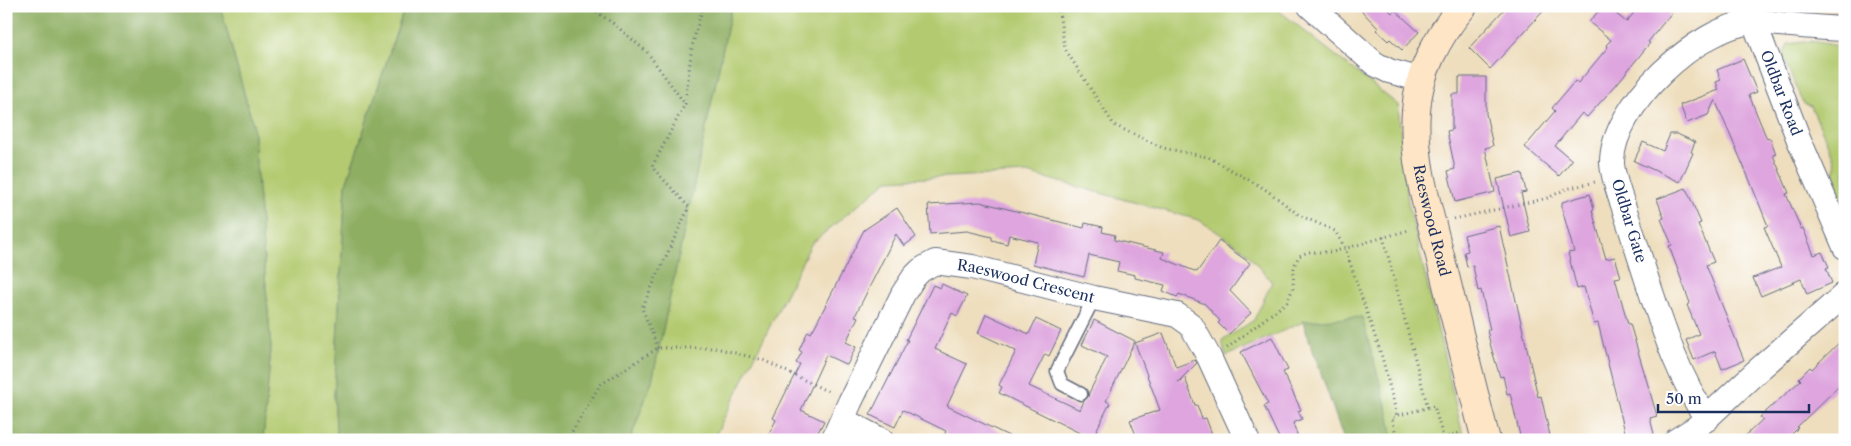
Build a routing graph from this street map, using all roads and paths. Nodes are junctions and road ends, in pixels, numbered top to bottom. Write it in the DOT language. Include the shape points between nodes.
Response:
graph roads {
  1 [pos="588,6"];
  2 [pos="704,6"];
  3 [pos="1058,6"];
  4 [pos="1310,6"];
  5 [pos="1463,6"];
  6 [pos="1754,22"];
  7 [pos="1845,29"];
  8 [pos="1422,80"];
  9 [pos="685,104"];
  10 [pos="1615,176"];
  11 [pos="1432,224"];
  12 [pos="1383,237"];
  13 [pos="1845,247"];
  14 [pos="1344,248"];
  15 [pos="1845,294"];
  16 [pos="1094,298"];
  17 [pos="658,348"];
  18 [pos="1208,357"];
  19 [pos="1081,394"];
  20 [pos="1428,408"];
  21 [pos="1397,415"];
  22 [pos="1707,418"];
  23 [pos="842,420"];
  24 [pos="567,440"];
  25 [pos="881,440"];
  26 [pos="1247,440"];
  27 [pos="1397,440"];
  28 [pos="1444,440"];
  29 [pos="1486,440"];
  30 [pos="1677,440"];
  1 -- 9 [label="path" via="647,52"];
  2 -- 9 [label="path" via="692,46"];
  3 -- 14 [label="path" via="1065,49 1114,125 1163,148 1208,157 1265,189 1299,215 1335,231"];
  4 -- 8 [label="street" via="1375,64"];
  5 -- 8 [label="street, Raeswood Road" via="1443,31"];
  6 -- 7 [label="street"];
  6 -- 10 [label="street, Oldbar Gate" via="1732,26 1699,43 1668,67 1645,91 1625,118 1615,144 1612,164"];
  6 -- 13 [label="street, Oldbar Road" via="1785,107"];
  8 -- 11 [label="street, Raeswood Road" via="1415,137"];
  9 -- 17 [label="path" via="652,167 689,207 642,308"];
  10 -- 11 [label="path" via="1566,189 1548,198"];
  10 -- 22 [label="street, Oldbar Gate" via="1673,356"];
  11 -- 12 [label="path"];
  11 -- 29 [label="street, Raeswood Road"];
  12 -- 14 [label="path"];
  12 -- 20 [label="path"];
  14 -- 18 [label="path" via="1299,256 1287,302 1232,345"];
  14 -- 21 [label="path" via="1382,357"];
  15 -- 22 [label="street"];
  16 -- 18 [label="street, Raeswood Crescent" via="1177,315 1191,325"];
  16 -- 19 [label="lane" via="1057,371 1062,384"];
  16 -- 23 [label="street, Raeswood Crescent" via="972,267 935,262 914,277"];
  17 -- 23 [label="path" via="716,348 763,360"];
  17 -- 24 [label="path" via="600,385"];
  18 -- 26 [label="street, Raeswood Crescent"];
  20 -- 21 [label="path"];
  20 -- 28 [label="path" via="1434,406"];
  21 -- 27 [label="path" via="1392,417"];
  22 -- 30 [label="street"];
  23 -- 25 [label="street"];
}
